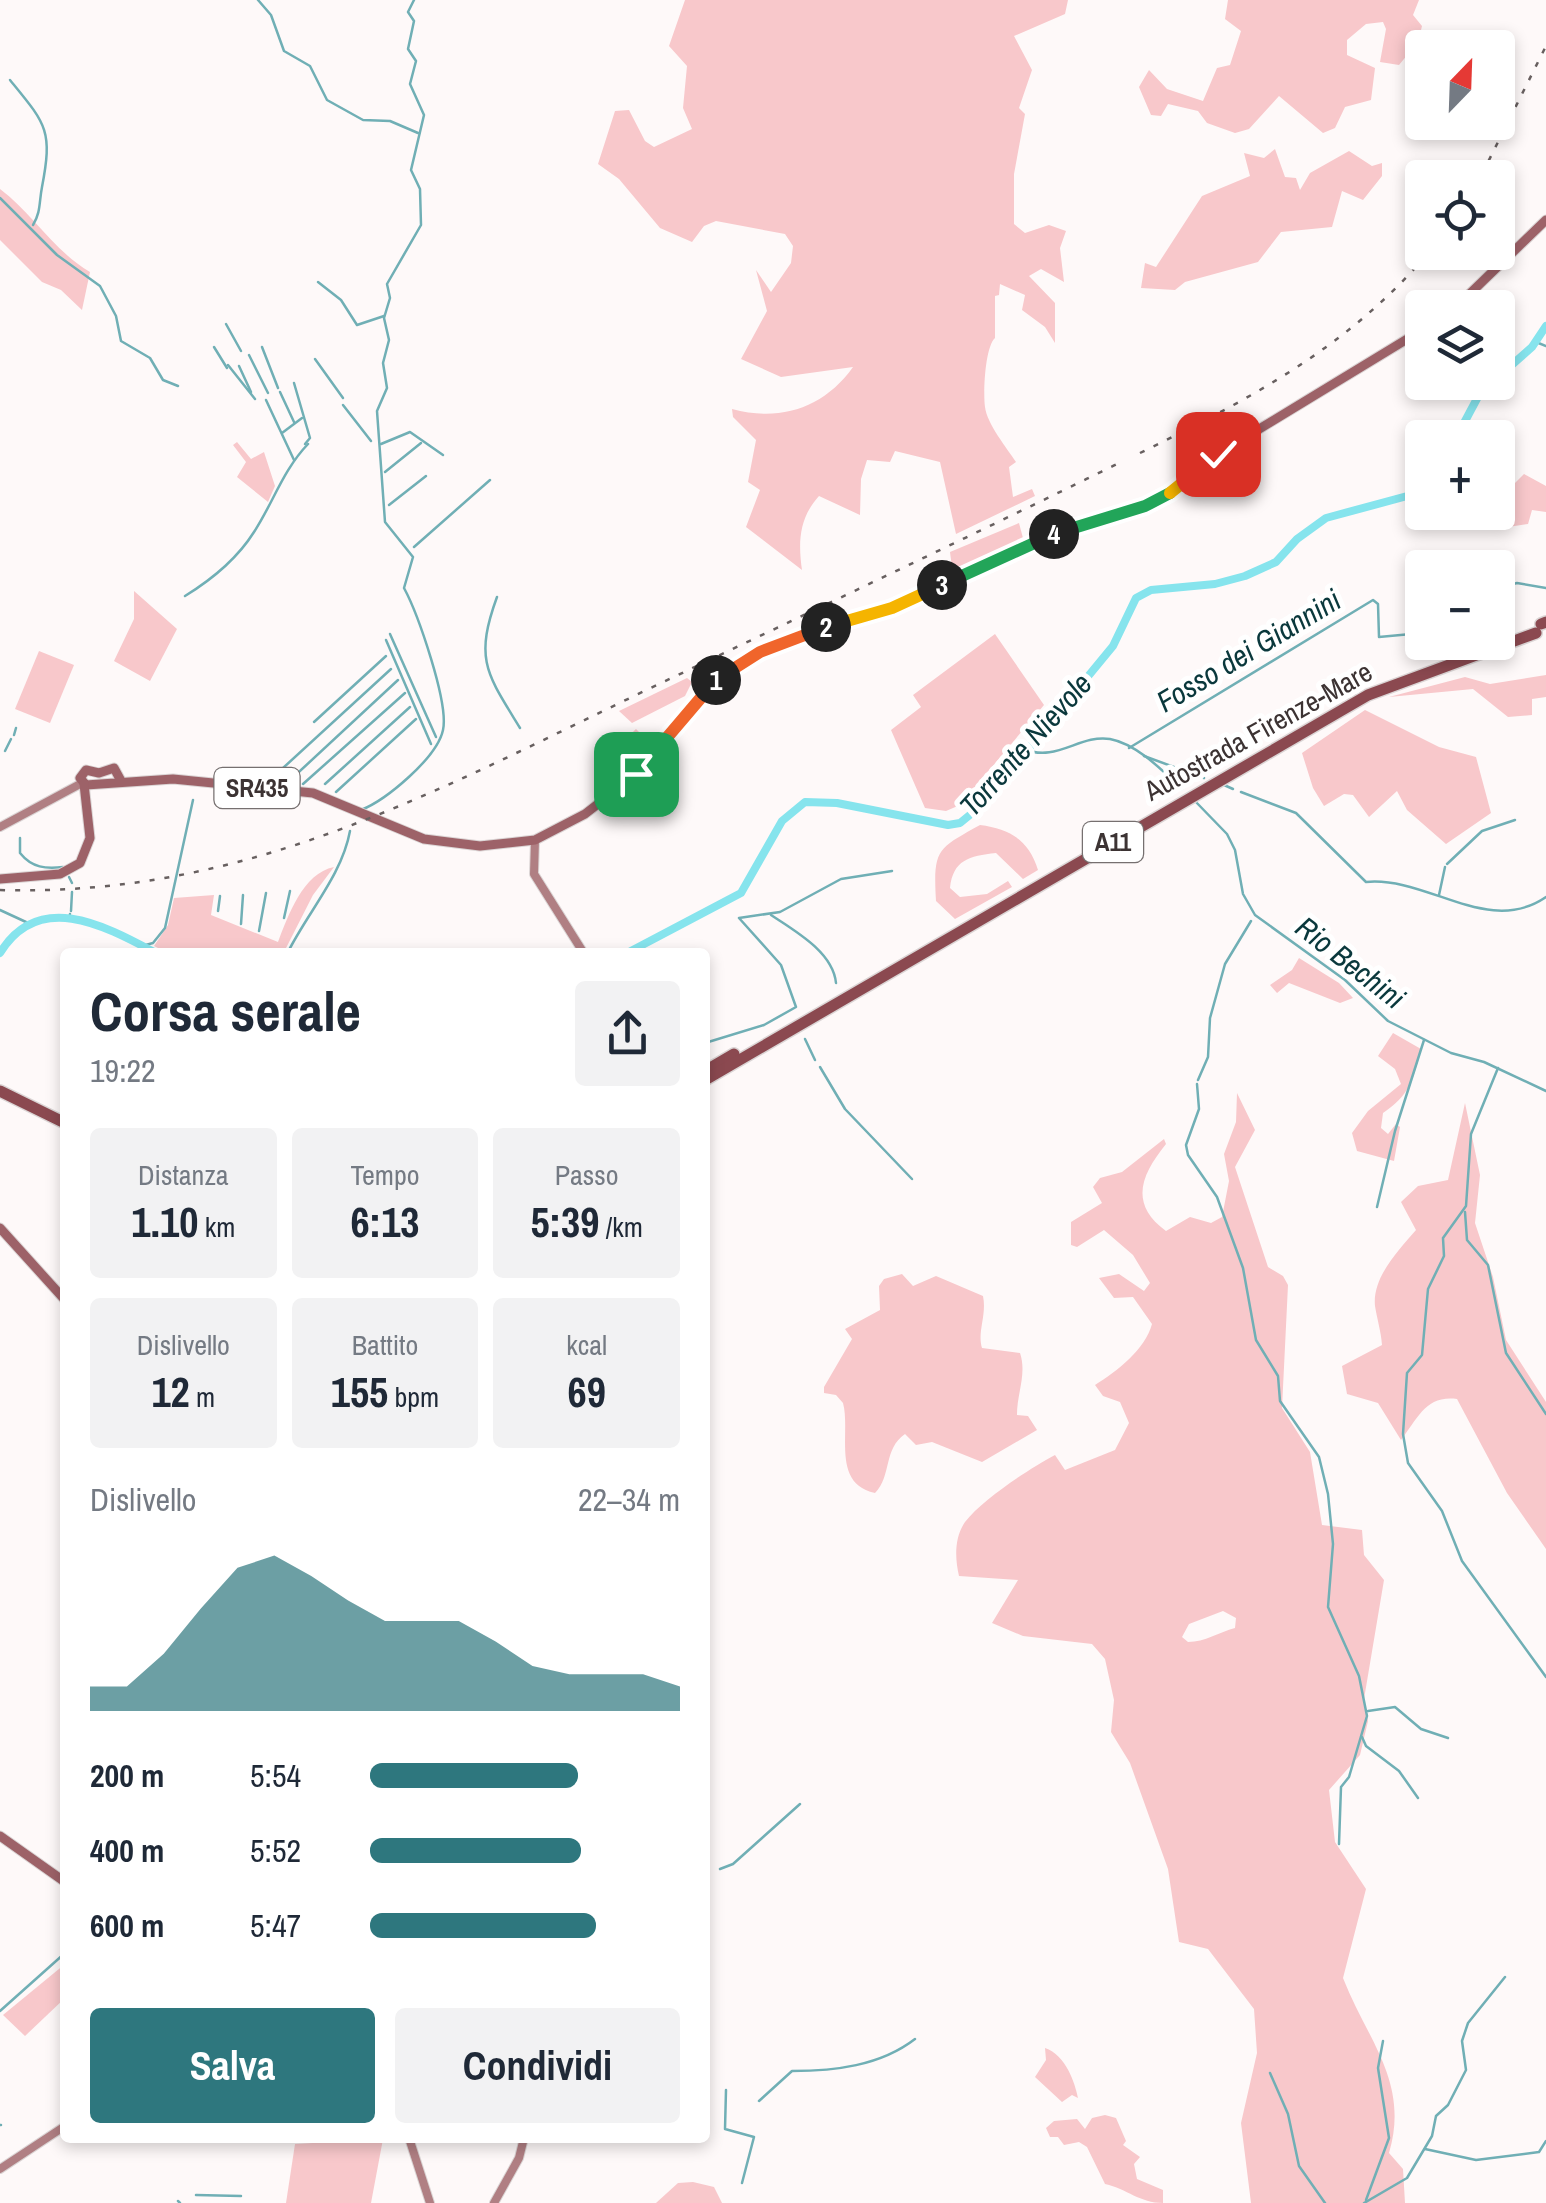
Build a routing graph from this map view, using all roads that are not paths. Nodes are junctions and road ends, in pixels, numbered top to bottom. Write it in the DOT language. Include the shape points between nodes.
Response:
graph roads {
  1 [pos="1546,220"];
  2 [pos="1474,290"];
  3 [pos="1405,340"];
  4 [pos="1541,627"];
  5 [pos="1515,635"];
  6 [pos="1447,660"];
  7 [pos="85,783"];
  8 [pos="0,827"];
  9 [pos="535,840"];
  10 [pos="0,879"];
  11 [pos="581,948"];
  12 [pos="710,1068"];
  13 [pos="710,1077"];
  14 [pos="0,1094"];
  15 [pos="60,1124"];
  16 [pos="0,1228"];
  17 [pos="60,1294"];
  18 [pos="0,1836"];
  19 [pos="60,1878"];
  20 [pos="60,2129"];
  21 [pos="411,2143"];
  22 [pos="523,2143"];
  23 [pos="0,2169"];
  24 [pos="430,2203"];
  25 [pos="494,2203"];
  1 -- 2 [label="main road"];
  3 -- 9 [label="main road, SR435" via="1218,454 1158,500 1048,536 892,608 805,633 745,660 706,690 630,780 586,814"];
  4 -- 5 [label="highway, Autostrada Firenze-Mare / A11"];
  4 -- 13 [label="highway, Autostrada Firenze-Mare / A11" via="1368,696"];
  6 -- 12 [label="highway, Autostrada Firenze-Mare / A11" via="1352,696"];
  7 -- 8 [label="main road, SR435"];
  7 -- 9 [label="main road, SR435" via="120,776 320,794 401,832 444,842"];
  7 -- 10 [label="main road" via="89,841 80,863 60,874"];
  9 -- 11 [label="main road" via="532,865 540,885"];
  14 -- 15 [label="highway"];
  16 -- 17 [label="main road"];
  18 -- 19 [label="main road"];
  20 -- 23 [label="main road"];
  21 -- 24 [label="main road"];
  22 -- 25 [label="main road"];
}
